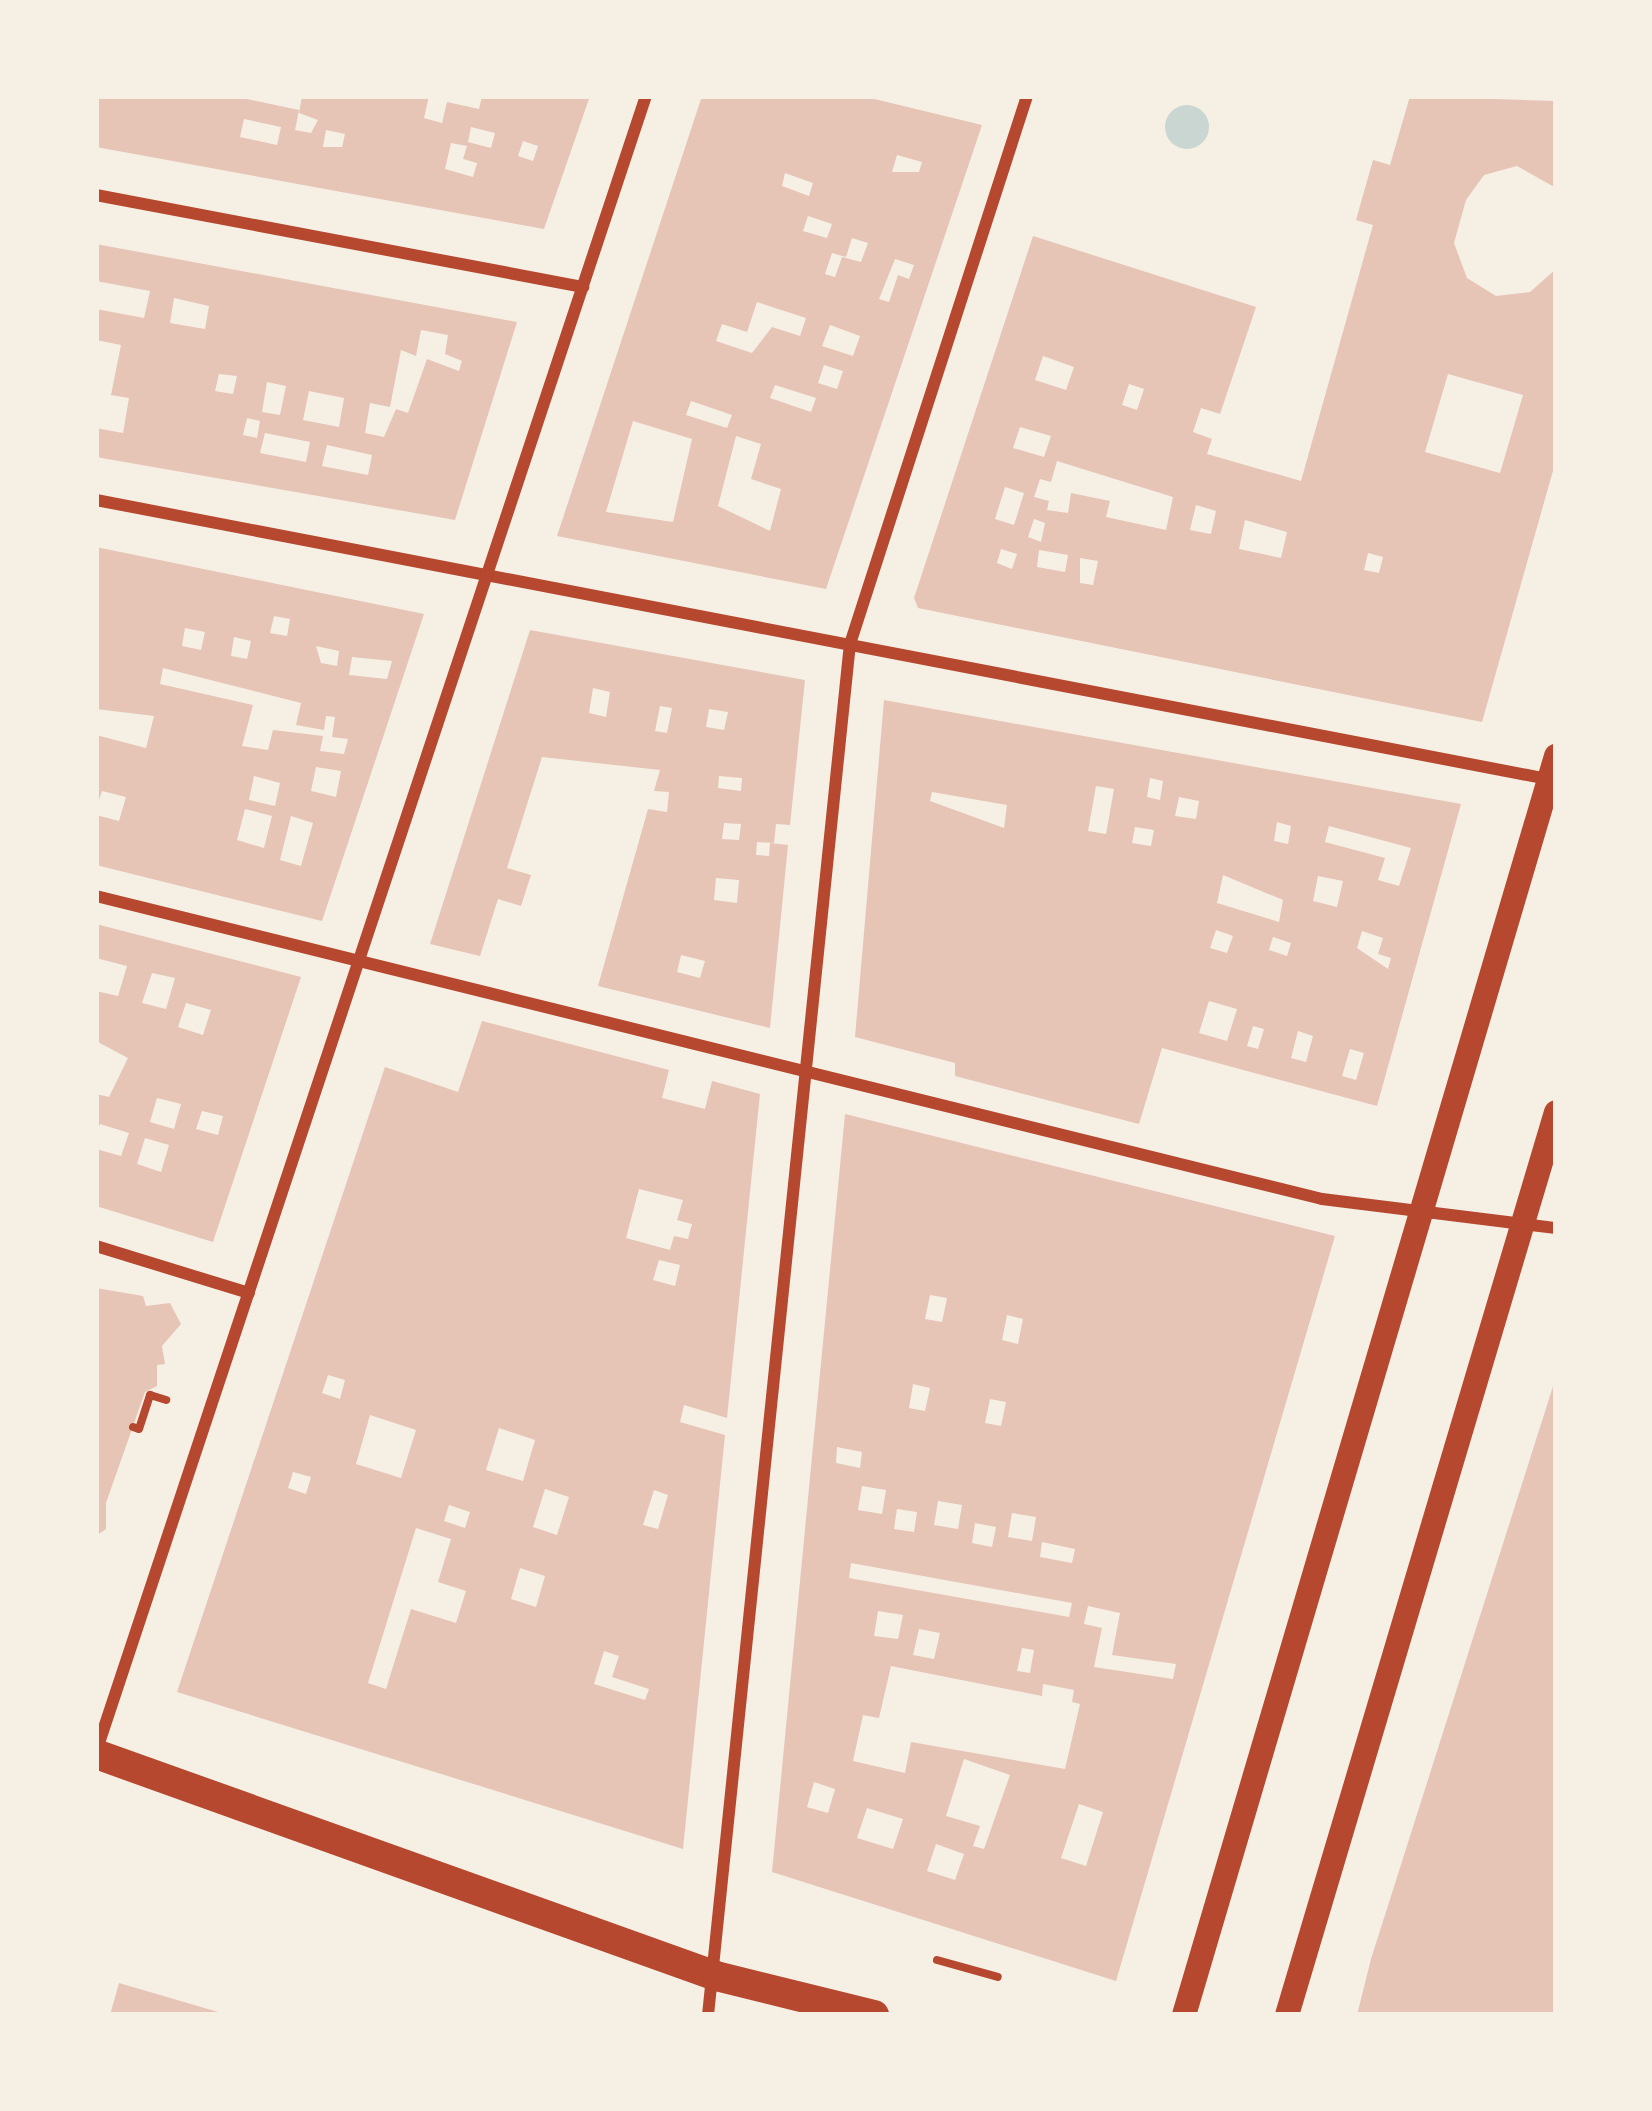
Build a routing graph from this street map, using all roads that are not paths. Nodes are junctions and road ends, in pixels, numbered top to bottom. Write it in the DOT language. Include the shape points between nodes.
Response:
graph roads {
  1 [pos="646,96"];
  2 [pos="1028,96"];
  3 [pos="96,195"];
  4 [pos="584,287"];
  5 [pos="96,500"];
  6 [pos="489,577"];
  7 [pos="850,644"];
  8 [pos="1552,768"];
  9 [pos="96,896"];
  10 [pos="361,961"];
  11 [pos="806,1073"];
  12 [pos="1556,1112"];
  13 [pos="1416,1212"];
  14 [pos="1521,1219"];
  15 [pos="1556,1228"];
  16 [pos="96,1246"];
  17 [pos="249,1293"];
  18 [pos="96,1753"];
  19 [pos="716,1976"];
  20 [pos="708,2015"];
  21 [pos="874,2015"];
  22 [pos="1184,2015"];
  23 [pos="1287,2015"];
  1 -- 4 [label="street"];
  2 -- 7 [label="street"];
  3 -- 4 [label="street"];
  4 -- 6 [label="street"];
  5 -- 6 [label="street"];
  6 -- 7 [label="street"];
  6 -- 10 [label="street"];
  7 -- 8 [label="street"];
  7 -- 11 [label="street"];
  8 -- 13 [label="main road" via="1453,1120"];
  9 -- 10 [label="street"];
  10 -- 11 [label="street"];
  10 -- 17 [label="street"];
  11 -- 13 [label="street" via="1322,1199"];
  11 -- 19 [label="street"];
  12 -- 14 [label="main road"];
  13 -- 14 [label="street"];
  13 -- 22 [label="main road"];
  14 -- 15 [label="street"];
  14 -- 23 [label="main road"];
  16 -- 17 [label="street"];
  17 -- 18 [label="street"];
  18 -- 19 [label="main road"];
  19 -- 20 [label="street"];
  19 -- 21 [label="main road"];
}
